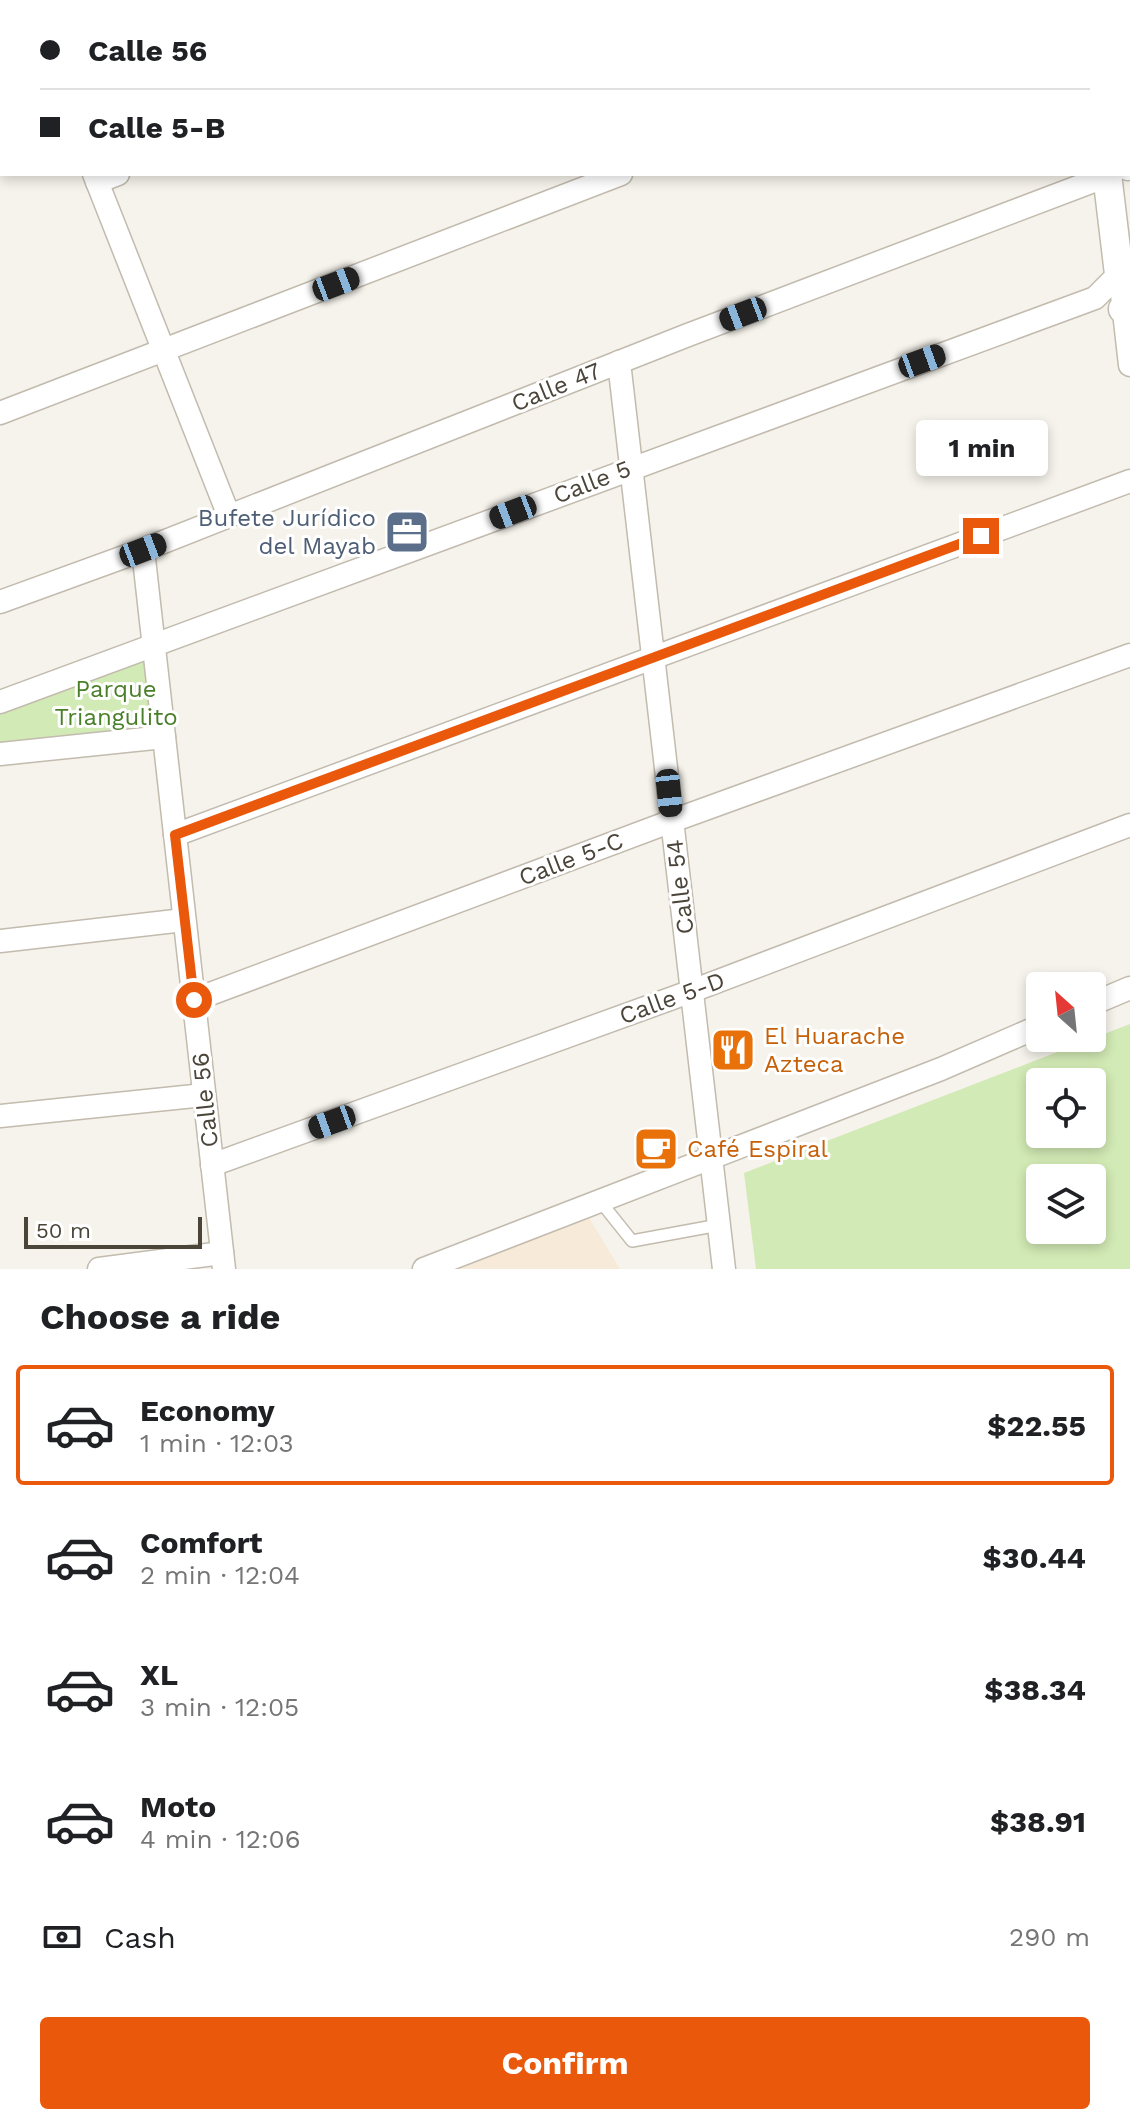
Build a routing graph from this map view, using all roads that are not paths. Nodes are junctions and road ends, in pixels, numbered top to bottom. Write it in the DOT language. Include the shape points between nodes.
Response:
graph roads {
  1 [pos="616,176"];
  2 [pos="1107,176"];
  3 [pos="1117,176"];
  4 [pos="103,177"];
  5 [pos="1124,273"];
  6 [pos="1095,298"];
  7 [pos="1127,309"];
  8 [pos="165,350"];
  9 [pos="619,362"];
  10 [pos="1130,365"];
  11 [pos="0,413"];
  12 [pos="633,467"];
  13 [pos="1130,481"];
  14 [pos="229,516"];
  15 [pos="143,550"];
  16 [pos="0,602"];
  17 [pos="155,647"];
  18 [pos="1130,655"];
  19 [pos="653,657"];
  20 [pos="0,702"];
  21 [pos="164,737"];
  22 [pos="0,754"];
  23 [pos="672,821"];
  24 [pos="1130,825"];
  25 [pos="175,835"];
  26 [pos="184,920"];
  27 [pos="0,941"];
  28 [pos="1130,988"];
  29 [pos="692,991"];
  30 [pos="1106,998"];
  31 [pos="194,1000"];
  32 [pos="1026,1032"];
  33 [pos="204,1095"];
  34 [pos="0,1116"];
  35 [pos="710,1158"];
  36 [pos="212,1165"];
  37 [pos="600,1201"];
  38 [pos="719,1225"];
  39 [pos="223,1261"];
  40 [pos="449,1264"];
  41 [pos="99,1269"];
  42 [pos="424,1269"];
  43 [pos="724,1269"];
  1 -- 8 [label="street"];
  2 -- 9 [label="street, Calle 47"];
  3 -- 5 [label="street"];
  4 -- 8 [label="street"];
  5 -- 6 [label="street, Calle 5"];
  5 -- 7 [label="street"];
  6 -- 7 [label="street"];
  6 -- 12 [label="street, Calle 5"];
  7 -- 10 [label="street"];
  8 -- 11 [label="street"];
  8 -- 14 [label="street"];
  9 -- 12 [label="street, Calle 54"];
  9 -- 14 [label="street, Calle 47"];
  12 -- 17 [label="street, Calle 5"];
  12 -- 19 [label="street, Calle 54"];
  13 -- 19 [label="street"];
  14 -- 15 [label="street, Calle 47"];
  15 -- 16 [label="street, Calle 47"];
  15 -- 17 [label="street, Calle 56"];
  17 -- 20 [label="street, Calle 5"];
  17 -- 21 [label="street, Calle 56"];
  18 -- 23 [label="street, Calle 5-C"];
  19 -- 23 [label="street, Calle 54"];
  19 -- 25 [label="street"];
  21 -- 22 [label="street"];
  21 -- 25 [label="street, Calle 56"];
  23 -- 29 [label="street, Calle 54"];
  23 -- 31 [label="street, Calle 5-C"];
  24 -- 29 [label="street, Calle 5-D"];
  25 -- 26 [label="street, Calle 56"];
  26 -- 27 [label="street"];
  26 -- 31 [label="street, Calle 56"];
  28 -- 30 [label="street"];
  29 -- 35 [label="street, Calle 54"];
  29 -- 36 [label="street, Calle 5-D"];
  31 -- 33 [label="street, Calle 56"];
  32 -- 35 [label="street"];
  33 -- 34 [label="street"];
  33 -- 36 [label="street, Calle 56"];
  35 -- 37 [label="street"];
  35 -- 38 [label="street, Calle 54"];
  36 -- 39 [label="street, Calle 56"];
  37 -- 38 [label="lane" via="632,1241"];
  37 -- 40 [label="street"];
  38 -- 43 [label="street, Calle 54"];
  39 -- 41 [label="street"];
  40 -- 42 [label="street"];
}
